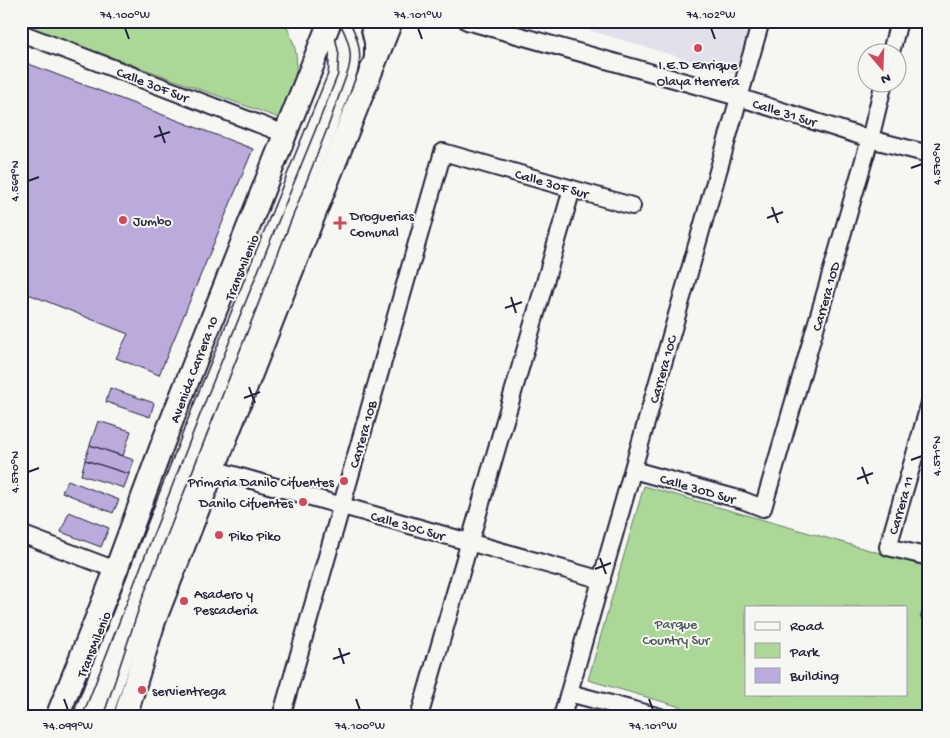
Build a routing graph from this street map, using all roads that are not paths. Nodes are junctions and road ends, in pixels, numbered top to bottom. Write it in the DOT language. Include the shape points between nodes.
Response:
graph roads {
  1 [pos="371,21"];
  2 [pos="392,21"];
  3 [pos="467,21"];
  4 [pos="760,21"];
  5 [pos="899,21"];
  6 [pos="333,22"];
  7 [pos="21,33"];
  8 [pos="894,42"];
  9 [pos="376,60"];
  10 [pos="882,92"];
  11 [pos="738,97"];
  12 [pos="285,134"];
  13 [pos="870,139"];
  14 [pos="443,152"];
  15 [pos="929,154"];
  16 [pos="572,189"];
  17 [pos="632,206"];
  18 [pos="929,406"];
  19 [pos="213,469"];
  20 [pos="633,470"];
  21 [pos="341,506"];
  22 [pos="763,508"];
  23 [pos="21,534"];
  24 [pos="469,542"];
  25 [pos="929,557"];
  26 [pos="116,570"];
  27 [pos="602,580"];
  28 [pos="929,607"];
  29 [pos="926,616"];
  30 [pos="569,693"];
  31 [pos="56,717"];
  32 [pos="77,717"];
  33 [pos="108,717"];
  34 [pos="126,717"];
  35 [pos="281,717"];
  36 [pos="419,717"];
  37 [pos="562,717"];
  38 [pos="660,717"];
  1 -- 9 [label="main road"];
  2 -- 9 [label="main road"];
  3 -- 11 [label="street, Calle 31 Sur"];
  4 -- 11 [label="street, Carrera 10C"];
  5 -- 8 [label="street"];
  6 -- 12 [label="main road, Avenida Carrera 10"];
  6 -- 32 [label="lane, TransMilenio" via="333,74"];
  6 -- 33 [label="lane" via="351,34 356,62 146,602"];
  7 -- 12 [label="street, Calle 30F Sur"];
  9 -- 19 [label="main road"];
  10 -- 13 [label="street, Carrera 10D"];
  11 -- 13 [label="street, Calle 31 Sur"];
  11 -- 20 [label="street, Carrera 10C"];
  12 -- 26 [label="main road, Avenida Carrera 10"];
  13 -- 15 [label="street, Calle 31 Sur"];
  13 -- 22 [label="street, Carrera 10D"];
  14 -- 16 [label="street, Calle 30F Sur"];
  14 -- 21 [label="street, Carrera 10B"];
  16 -- 17 [label="street, Calle 30F Sur"];
  16 -- 24 [label="street"];
  18 -- 25 [label="street, Carrera 11" via="888,547"];
  19 -- 21 [label="street, Calle 30C Sur"];
  19 -- 34 [label="main road" via="154,622"];
  20 -- 22 [label="street, Calle 30D Sur"];
  20 -- 27 [label="street, Carrera 10C"];
  21 -- 24 [label="street, Calle 30C Sur"];
  21 -- 35 [label="street, Carrera 10B"];
  23 -- 26 [label="street"];
  24 -- 27 [label="street, Calle 30C Sur"];
  24 -- 36 [label="street"];
  26 -- 31 [label="main road, Avenida Carrera 10"];
  27 -- 30 [label="street, Carrera 10C"];
  28 -- 29 [label="lane"];
  30 -- 37 [label="street, Carrera 10C"];
  30 -- 38 [label="street"];
}
